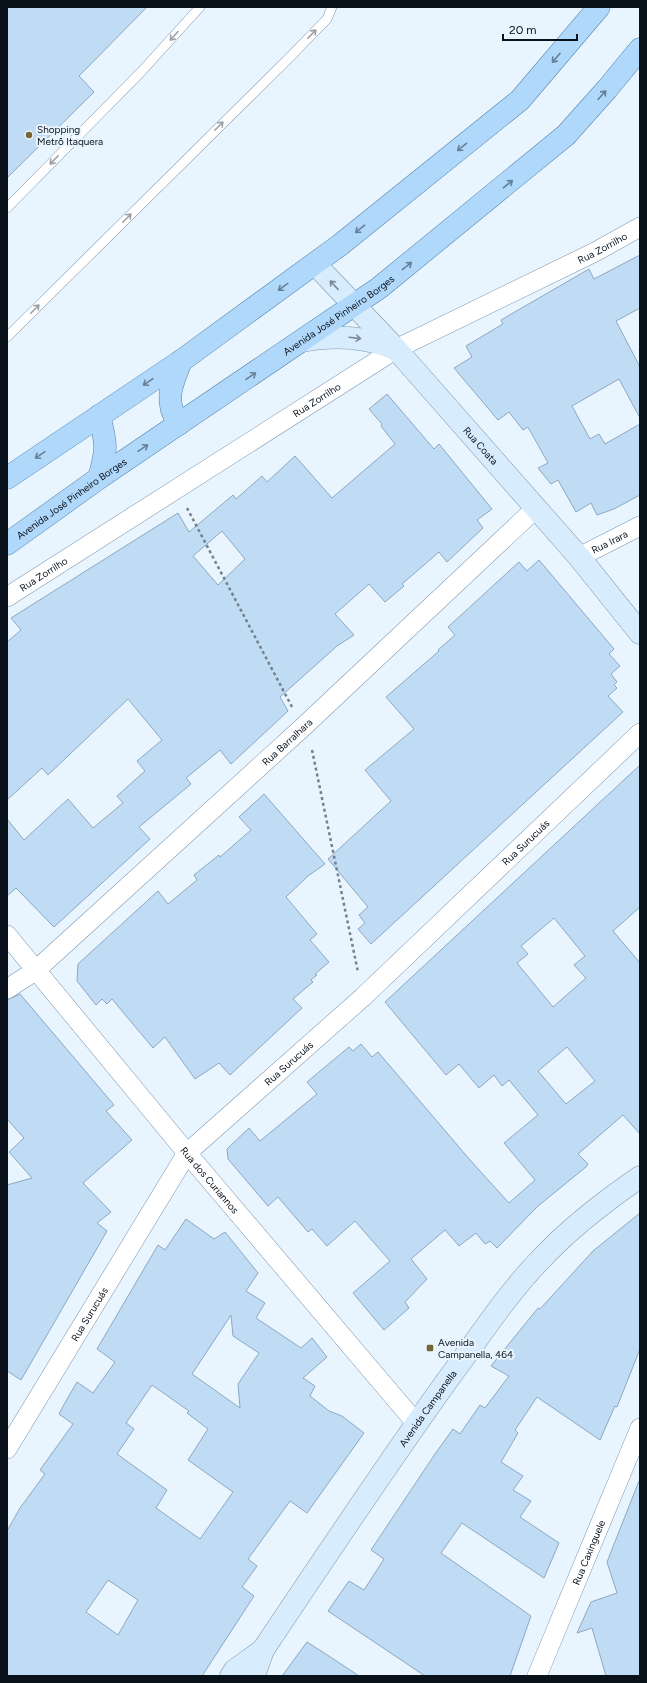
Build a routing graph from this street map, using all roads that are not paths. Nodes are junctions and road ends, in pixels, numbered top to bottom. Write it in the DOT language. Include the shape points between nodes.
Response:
graph roads {
  1 [pos="200,7"];
  2 [pos="332,7"];
  3 [pos="599,7"];
  4 [pos="640,49"];
  5 [pos="7,208"];
  6 [pos="640,226"];
  7 [pos="315,264"];
  8 [pos="354,306"];
  9 [pos="7,337"];
  10 [pos="302,341"];
  11 [pos="396,349"];
  12 [pos="181,361"];
  13 [pos="99,416"];
  14 [pos="179,424"];
  15 [pos="7,478"];
  16 [pos="99,478"];
  17 [pos="535,509"];
  18 [pos="640,526"];
  19 [pos="7,544"];
  20 [pos="579,558"];
  21 [pos="7,597"];
  22 [pos="640,632"];
  23 [pos="640,733"];
  24 [pos="7,935"];
  25 [pos="35,971"];
  26 [pos="7,989"];
  27 [pos="187,1153"];
  28 [pos="640,1177"];
  29 [pos="416,1423"];
  30 [pos="640,1428"];
  31 [pos="7,1449"];
  32 [pos="636,1449"];
  33 [pos="263,1650"];
  34 [pos="231,1676"];
  35 [pos="254,1676"];
  36 [pos="537,1676"];
  1 -- 5 [label="lane, one-way" via="141,72"];
  9 -- 2 [label="lane, one-way" via="288,59 327,19"];
  3 -- 7 [label="main road, one-way" via="520,100"];
  8 -- 4 [label="main road, Avenida José Pinheiro Borges, one-way" via="433,245 566,135"];
  6 -- 11 [label="street, Rua Zorrilho" via="595,252"];
  8 -- 7 [label="main road, Rua Coata, one-way"];
  7 -- 12 [label="main road, one-way"];
  8 -- 10 [label="main road, Avenida José Pinheiro Borges"];
  8 -- 11 [label="main road, Rua Coata"];
  10 -- 11 [label="main road, one-way" via="333,336 349,337 365,339"];
  14 -- 10 [label="main road, Avenida José Pinheiro Borges, one-way"];
  11 -- 17 [label="main road, Rua Coata"];
  11 -- 21 [label="street, Rua Zorrilho"];
  12 -- 13 [label="main road, one-way"];
  12 -- 14 [label="main road" via="170,393 171,410"];
  13 -- 15 [label="main road, one-way"];
  13 -- 16 [label="main road" via="106,447"];
  16 -- 14 [label="main road, Avenida José Pinheiro Borges, one-way"];
  16 -- 19 [label="main road, Avenida José Pinheiro Borges"];
  17 -- 20 [label="main road, Rua Coata"];
  17 -- 25 [label="street, Rua Barralhara" via="302,728"];
  18 -- 20 [label="street, Rua Irara"];
  20 -- 22 [label="main road, Rua Coata"];
  23 -- 27 [label="street, Rua Surucuás" via="363,997"];
  24 -- 25 [label="street, Rua dos Curiannos"];
  25 -- 26 [label="street, Rua Barralhara"];
  25 -- 27 [label="street, Rua dos Curiannos"];
  27 -- 29 [label="street, Rua dos Curiannos"];
  27 -- 31 [label="street, Rua Surucuás"];
  28 -- 29 [label="main road, Avenida Campanella" via="575,1226 541,1259 512,1292"];
  29 -- 33 [label="main road, Avenida Campanella"];
  30 -- 32 [label="street, Rua Caxinguele"];
  32 -- 36 [label="street, Rua Caxinguele"];
  33 -- 34 [label="main road, Avenida Campanella"];
  33 -- 35 [label="main road, Avenida Campanella"];
}
